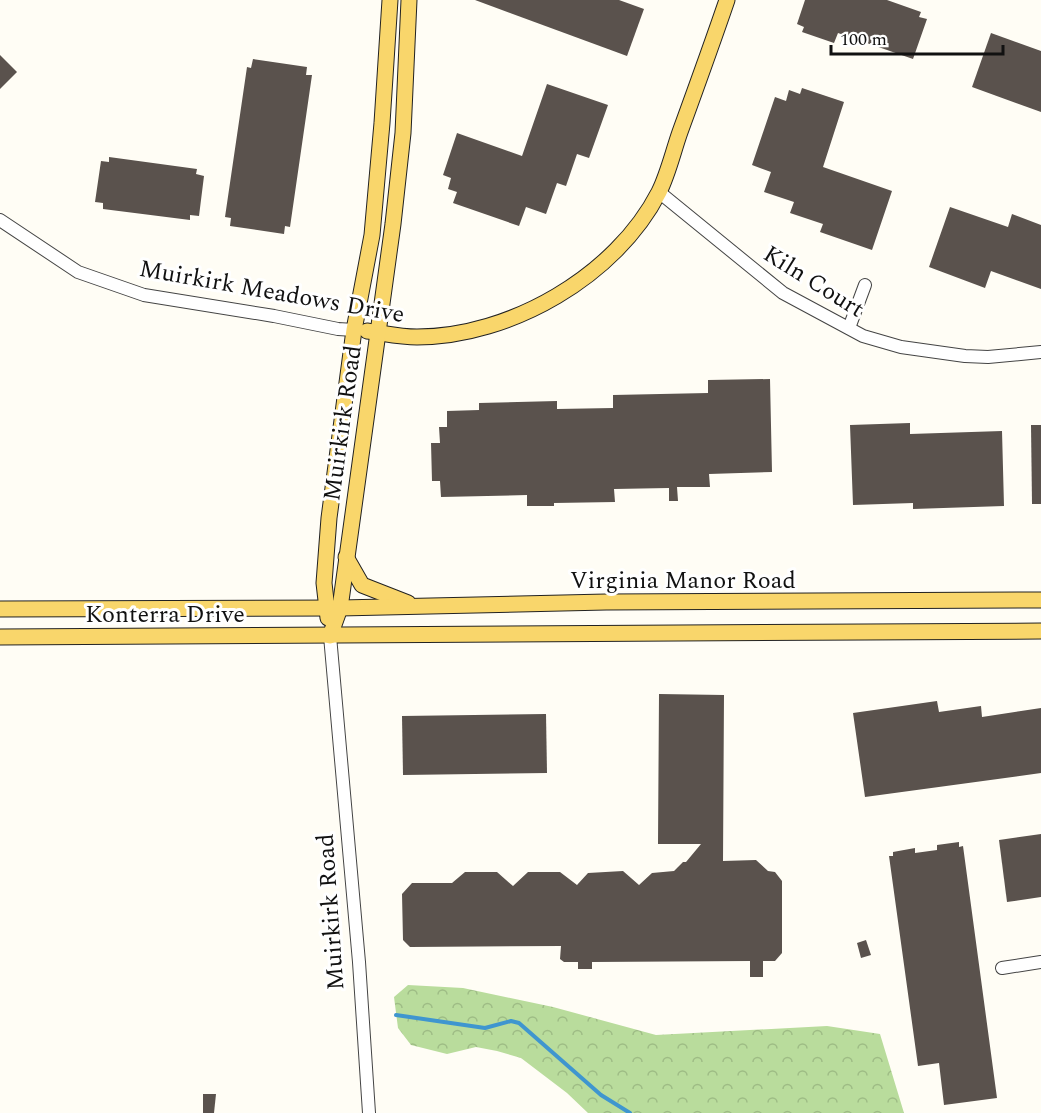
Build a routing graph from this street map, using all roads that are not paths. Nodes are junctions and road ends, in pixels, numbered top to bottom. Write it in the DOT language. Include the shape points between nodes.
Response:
graph roads {
  1 [pos="390,0"];
  2 [pos="409,0"];
  3 [pos="728,0"];
  4 [pos="659,192"];
  5 [pos="0,220"];
  6 [pos="865,285"];
  7 [pos="849,328"];
  8 [pos="354,330"];
  9 [pos="377,333"];
  10 [pos="1041,352"];
  11 [pos="346,557"];
  12 [pos="1041,600"];
  13 [pos="417,606"];
  14 [pos="333,608"];
  15 [pos="0,609"];
  16 [pos="1041,631"];
  17 [pos="330,636"];
  18 [pos="0,637"];
  19 [pos="1041,962"];
  20 [pos="1002,968"];
  21 [pos="369,1113"];
  1 -- 8 [label="main road, Muirkirk Road" via="372,236"];
  2 -- 9 [label="main road, Muirkirk Road" via="403,133"];
  3 -- 4 [label="main road, Muirkirk Meadows Drive"];
  4 -- 7 [label="street, Kiln Court" via="783,293"];
  4 -- 9 [label="main road, Muirkirk Meadows Drive" via="639,223 589,275 527,311 467,332 415,337"];
  5 -- 8 [label="street, Muirkirk Meadows Drive" via="78,272 144,295"];
  6 -- 7 [label="street"];
  7 -- 10 [label="street, Kiln Court" via="901,347 932,352 988,357"];
  8 -- 9 [label="main road, Muirkirk Meadows Drive"];
  8 -- 14 [label="main road, Muirkirk Road" via="324,583"];
  9 -- 11 [label="main road, Muirkirk Road"];
  11 -- 13 [label="main road" via="362,585"];
  11 -- 14 [label="main road, Muirkirk Road"];
  12 -- 13 [label="main road, Virginia Manor Road"];
  13 -- 14 [label="main road, Virginia Manor Road"];
  14 -- 15 [label="main road, Konterra Drive"];
  14 -- 17 [label="main road, Muirkirk Road"];
  16 -- 17 [label="main road"];
  17 -- 18 [label="main road, Konterra Drive"];
  17 -- 21 [label="street, Muirkirk Road"];
  19 -- 20 [label="street"];
}
